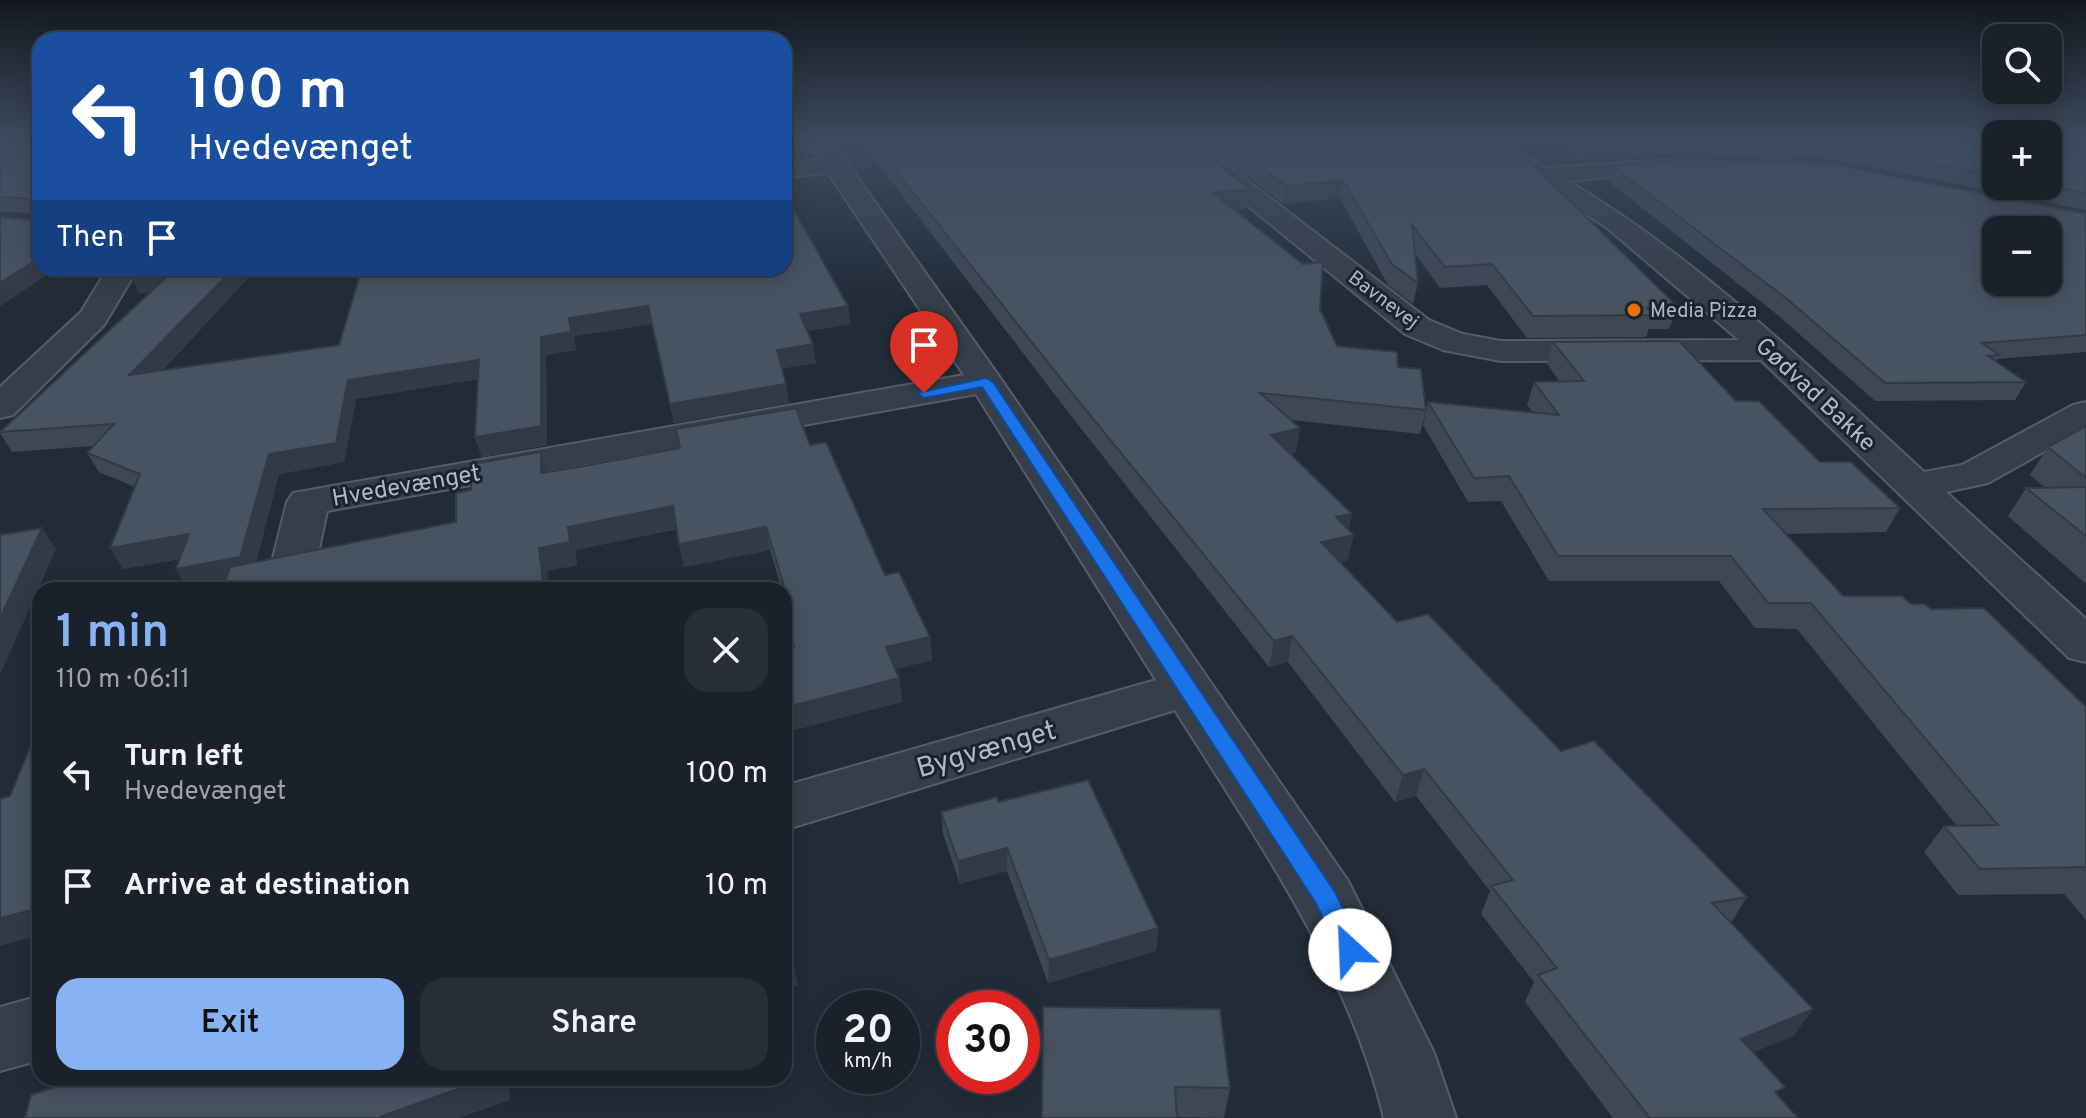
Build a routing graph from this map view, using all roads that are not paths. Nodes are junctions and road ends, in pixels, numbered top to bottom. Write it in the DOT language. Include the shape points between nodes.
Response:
graph roads {
  1 [pos="856,194"];
  2 [pos="1248,194"];
  3 [pos="1572,194"];
  4 [pos="118,276"];
  5 [pos="1770,350"];
  6 [pos="986,382"];
  7 [pos="0,407"];
  8 [pos="2086,413"];
  9 [pos="1915,486"];
  10 [pos="295,558"];
  11 [pos="2084,643"];
  12 [pos="1189,688"];
  13 [pos="792,806"];
  14 [pos="32,1030"];
  15 [pos="0,1039"];
  16 [pos="1420,1118"];
  1 -- 6 [label="street"];
  2 -- 5 [label="street, Bavnevej" via="1417,327 1455,343 1501,351"];
  3 -- 5 [label="street, Gødvad Bakke" via="1616,221"];
  4 -- 7 [label="street" via="93,318"];
  5 -- 9 [label="street, Gødvad Bakke"];
  6 -- 10 [label="street, Hvedevænget" via="308,502"];
  6 -- 12 [label="street"];
  8 -- 9 [label="street" via="1974,475"];
  9 -- 11 [label="street, Gødvad Bakke"];
  12 -- 13 [label="street, Bygvænget"];
  12 -- 16 [label="street" via="1327,899 1409,1077"];
  14 -- 15 [label="street"];
}
